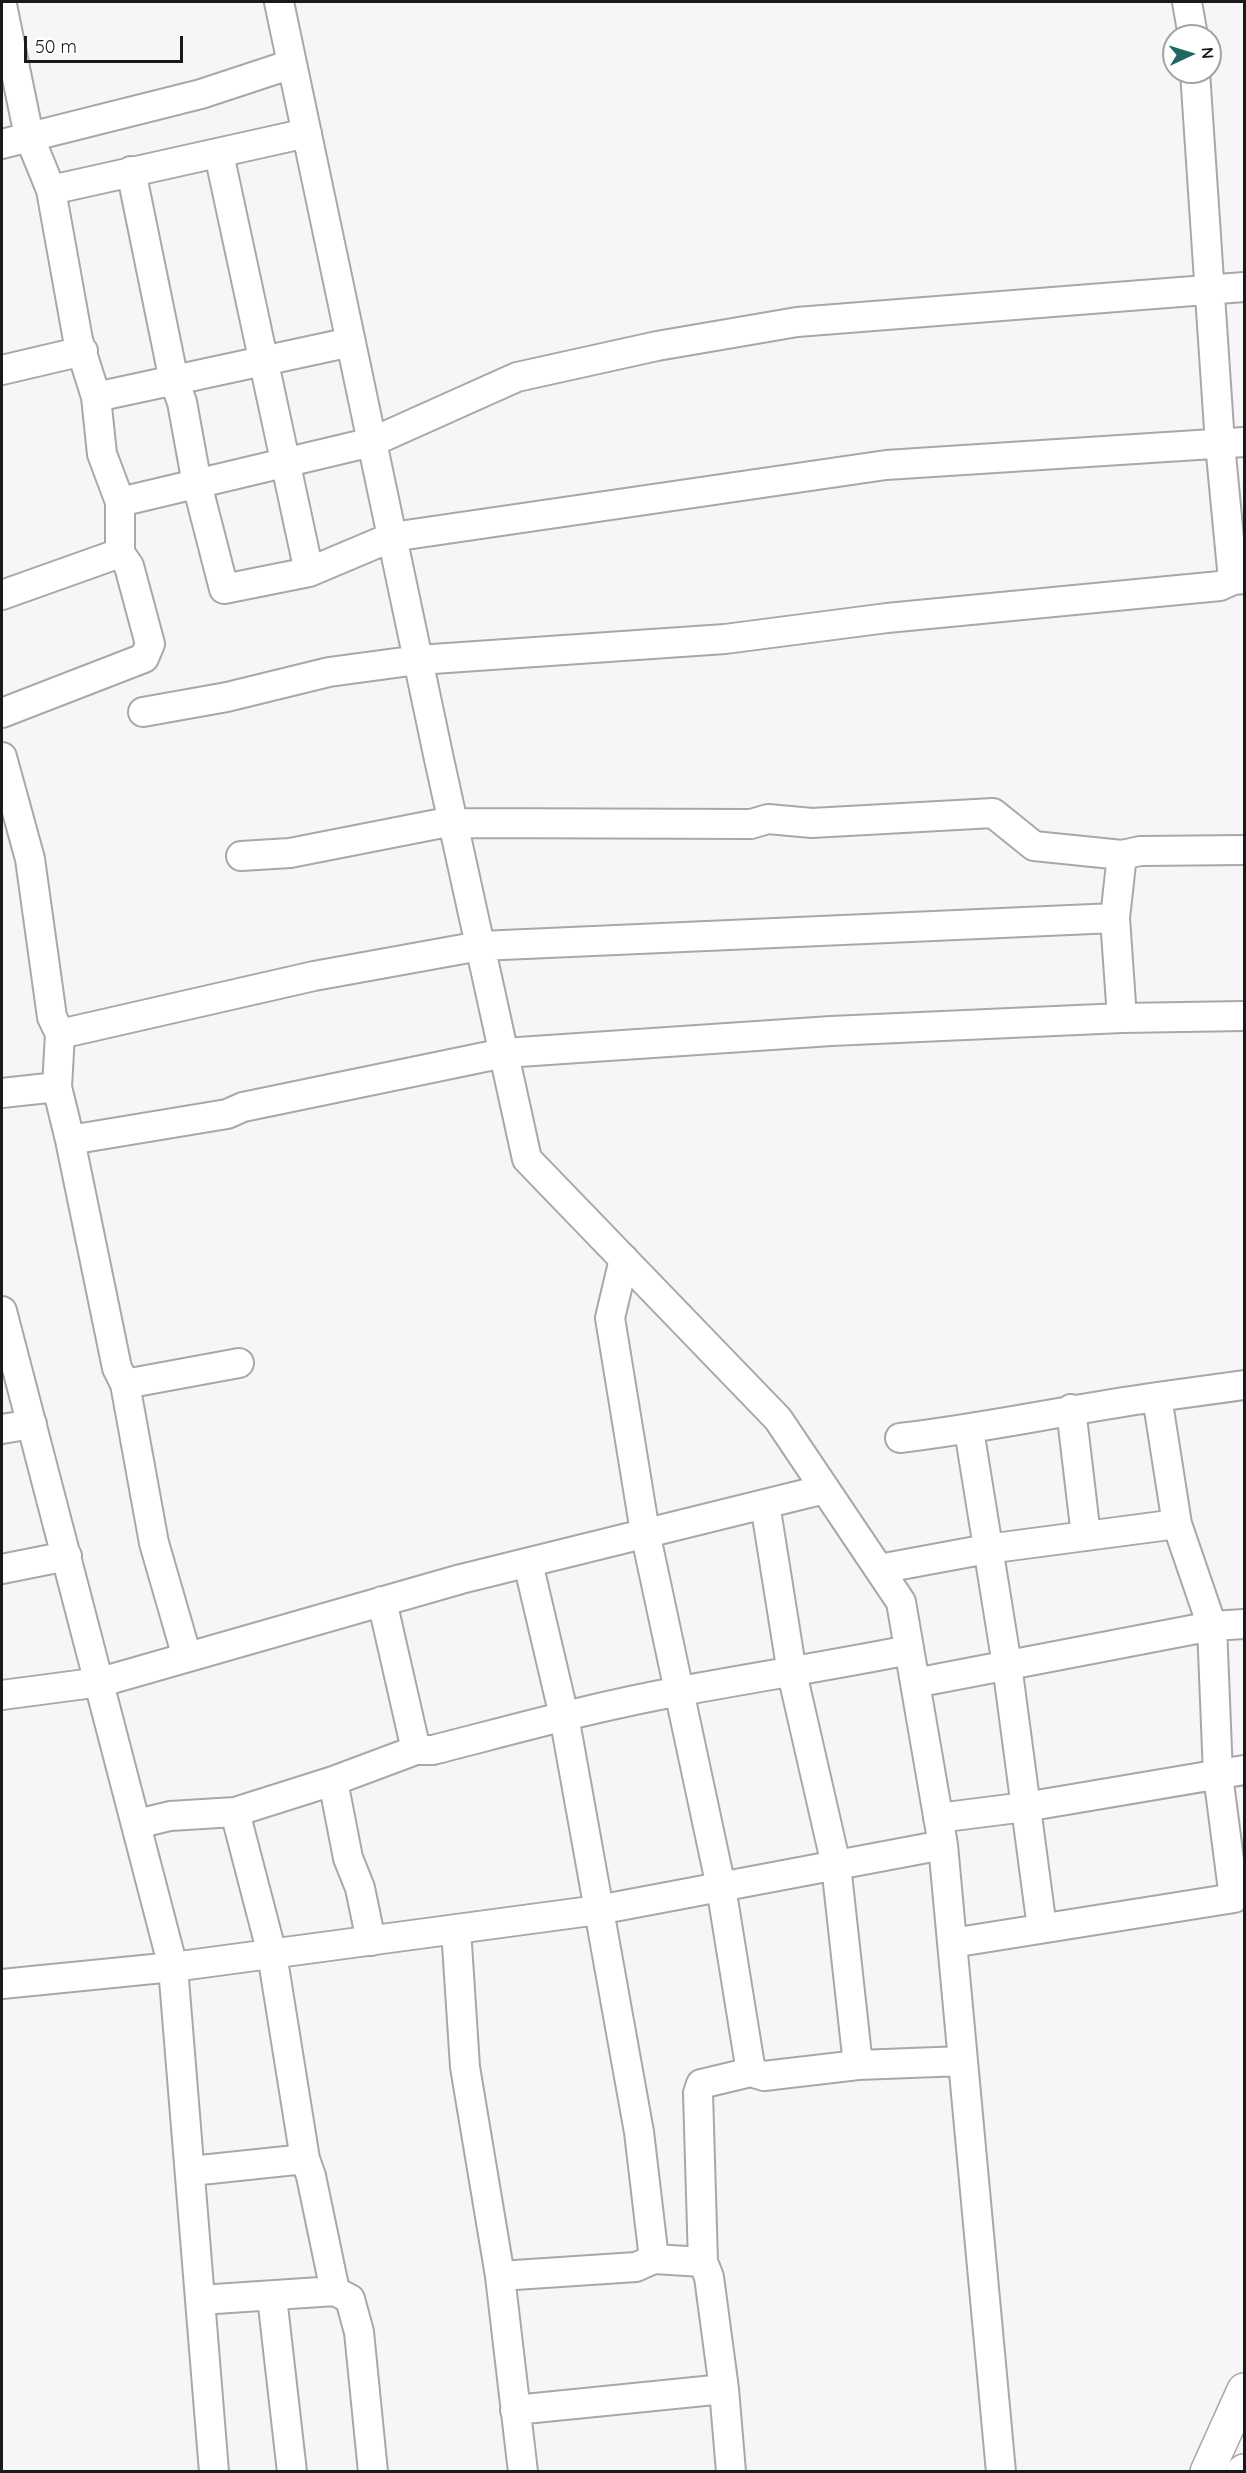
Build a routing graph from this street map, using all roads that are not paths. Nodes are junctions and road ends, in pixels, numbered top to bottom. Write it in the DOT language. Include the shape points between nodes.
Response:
graph roads {
  1 [pos="279,2"];
  2 [pos="1187,2"];
  3 [pos="2,6"];
  4 [pos="1191,24"];
  5 [pos="292,64"];
  6 [pos="1196,84"];
  7 [pos="307,133"];
  8 [pos="29,136"];
  9 [pos="2,144"];
  10 [pos="219,154"];
  11 [pos="131,171"];
  12 [pos="51,190"];
  13 [pos="1245,286"];
  14 [pos="1210,288"];
  15 [pos="351,342"];
  16 [pos="83,351"];
  17 [pos="264,361"];
  18 [pos="2,370"];
  19 [pos="174,381"];
  20 [pos="96,397"];
  21 [pos="372,442"];
  22 [pos="1232,443"];
  23 [pos="285,465"];
  24 [pos="196,484"];
  25 [pos="120,502"];
  26 [pos="392,537"];
  27 [pos="120,553"];
  28 [pos="309,572"];
  29 [pos="1239,580"];
  30 [pos="2,595"];
  31 [pos="418,660"];
  32 [pos="143,712"];
  33 [pos="2,713"];
  34 [pos="2,757"];
  35 [pos="453,821"];
  36 [pos="1245,850"];
  37 [pos="1122,855"];
  38 [pos="241,856"];
  39 [pos="1115,918"];
  40 [pos="480,946"];
  41 [pos="1245,1016"];
  42 [pos="1122,1018"];
  43 [pos="60,1034"];
  44 [pos="504,1053"];
  45 [pos="57,1087"];
  46 [pos="2,1093"];
  47 [pos="70,1140"];
  48 [pos="624,1259"];
  49 [pos="2,1311"];
  50 [pos="239,1363"];
  51 [pos="125,1384"];
  52 [pos="1245,1385"];
  53 [pos="1157,1397"];
  54 [pos="1071,1409"];
  55 [pos="32,1425"];
  56 [pos="2,1429"];
  57 [pos="969,1430"];
  58 [pos="900,1438"];
  59 [pos="825,1489"];
  60 [pos="765,1504"];
  61 [pos="1177,1524"];
  62 [pos="647,1533"];
  63 [pos="1086,1536"];
  64 [pos="987,1549"];
  65 [pos="67,1556"];
  66 [pos="528,1563"];
  67 [pos="2,1569"];
  68 [pos="879,1569"];
  69 [pos="382,1601"];
  70 [pos="1245,1624"];
  71 [pos="1212,1626"];
  72 [pos="909,1650"];
  73 [pos="188,1657"];
  74 [pos="1007,1665"];
  75 [pos="792,1673"];
  76 [pos="101,1682"];
  77 [pos="915,1683"];
  78 [pos="680,1691"];
  79 [pos="2,1695"];
  80 [pos="564,1716"];
  81 [pos="416,1750"];
  82 [pos="1232,1773"];
  83 [pos="333,1781"];
  84 [pos="1025,1807"];
  85 [pos="235,1812"];
  86 [pos="137,1824"];
  87 [pos="941,1832"];
  88 [pos="836,1865"];
  89 [pos="721,1887"];
  90 [pos="598,1910"];
  91 [pos="1042,1928"];
  92 [pos="456,1929"];
  93 [pos="371,1941"];
  94 [pos="952,1943"];
  95 [pos="272,1954"];
  96 [pos="173,1967"];
  97 [pos="2,1984"];
  98 [pos="963,2061"];
  99 [pos="858,2065"];
  100 [pos="751,2072"];
  101 [pos="305,2159"];
  102 [pos="191,2171"];
  103 [pos="654,2259"];
  104 [pos="703,2262"];
  105 [pos="500,2276"];
  106 [pos="334,2291"];
  107 [pos="272,2297"];
  108 [pos="200,2300"];
  109 [pos="724,2389"];
  110 [pos="1245,2390"];
  111 [pos="515,2410"];
  112 [pos="214,2472"];
  113 [pos="292,2472"];
  114 [pos="373,2472"];
  115 [pos="523,2472"];
  116 [pos="731,2472"];
  117 [pos="1001,2472"];
  118 [pos="1207,2472"];
  1 -- 5 [label="street"];
  2 -- 4 [label="street"];
  3 -- 8 [label="street"];
  5 -- 7 [label="street"];
  5 -- 8 [label="street" via="201,94"];
  6 -- 14 [label="street"];
  7 -- 10 [label="street"];
  7 -- 15 [label="street"];
  8 -- 9 [label="street"];
  8 -- 12 [label="street"];
  10 -- 11 [label="street"];
  10 -- 17 [label="street"];
  11 -- 12 [label="street"];
  11 -- 19 [label="street"];
  12 -- 16 [label="street"];
  13 -- 14 [label="street"];
  14 -- 21 [label="street" via="797,322 657,346 517,377"];
  14 -- 22 [label="street"];
  15 -- 17 [label="street"];
  15 -- 21 [label="street"];
  16 -- 18 [label="street"];
  16 -- 20 [label="street"];
  17 -- 19 [label="street"];
  17 -- 23 [label="street"];
  19 -- 20 [label="street"];
  19 -- 24 [label="street" via="182,402"];
  20 -- 25 [label="street" via="102,454"];
  21 -- 23 [label="street"];
  21 -- 26 [label="street"];
  22 -- 26 [label="street" via="886,465"];
  22 -- 29 [label="street"];
  23 -- 24 [label="street"];
  23 -- 28 [label="street"];
  24 -- 25 [label="street"];
  24 -- 28 [label="street" via="224,589"];
  25 -- 27 [label="street"];
  26 -- 28 [label="street"];
  26 -- 31 [label="street"];
  27 -- 30 [label="street"];
  27 -- 33 [label="street" via="129,566 150,644 144,658"];
  29 -- 31 [label="street" via="1220,586 886,618 724,639"];
  31 -- 32 [label="street" via="329,672 227,698"];
  31 -- 35 [label="street"];
  34 -- 43 [label="street" via="30,859 52,1017"];
  35 -- 37 [label="street" via="751,824 768,819 812,823 993,813 1034,846"];
  35 -- 38 [label="street" via="290,852"];
  35 -- 40 [label="street"];
  36 -- 37 [label="street" via="1140,850"];
  37 -- 39 [label="street"];
  39 -- 40 [label="street"];
  39 -- 42 [label="street"];
  40 -- 43 [label="street" via="314,976"];
  40 -- 44 [label="street"];
  41 -- 42 [label="street"];
  42 -- 44 [label="street" via="831,1031"];
  43 -- 45 [label="street"];
  44 -- 47 [label="street" via="243,1107 227,1114"];
  44 -- 48 [label="street" via="527,1159"];
  45 -- 46 [label="street"];
  45 -- 47 [label="street"];
  47 -- 51 [label="street" via="117,1368"];
  48 -- 59 [label="street" via="778,1419"];
  48 -- 62 [label="street" via="610,1318"];
  49 -- 55 [label="street"];
  50 -- 51 [label="street"];
  51 -- 73 [label="street" via="154,1543"];
  52 -- 53 [label="street"];
  53 -- 54 [label="street"];
  53 -- 61 [label="street"];
  54 -- 57 [label="street"];
  54 -- 63 [label="street"];
  55 -- 56 [label="street"];
  55 -- 65 [label="street"];
  57 -- 58 [label="street"];
  57 -- 64 [label="street"];
  59 -- 60 [label="street"];
  59 -- 68 [label="street"];
  60 -- 62 [label="street"];
  60 -- 75 [label="street"];
  61 -- 63 [label="street"];
  61 -- 71 [label="street"];
  62 -- 66 [label="street"];
  62 -- 78 [label="street"];
  63 -- 64 [label="street"];
  64 -- 68 [label="street"];
  64 -- 74 [label="street"];
  65 -- 67 [label="street"];
  65 -- 76 [label="street"];
  66 -- 69 [label="street"];
  66 -- 80 [label="street"];
  68 -- 72 [label="street" via="901,1602"];
  69 -- 73 [label="street"];
  69 -- 81 [label="street"];
  70 -- 71 [label="street"];
  71 -- 74 [label="street"];
  71 -- 82 [label="street"];
  72 -- 75 [label="street"];
  72 -- 77 [label="street"];
  73 -- 76 [label="street"];
  74 -- 77 [label="street"];
  74 -- 84 [label="street"];
  75 -- 78 [label="street"];
  75 -- 88 [label="street"];
  76 -- 79 [label="street"];
  76 -- 86 [label="street"];
  77 -- 87 [label="street"];
  78 -- 80 [label="street"];
  78 -- 89 [label="street"];
  80 -- 81 [label="street" via="433,1750"];
  80 -- 90 [label="street"];
  81 -- 83 [label="street"];
  82 -- 84 [label="street"];
  82 -- 91 [label="street" via="1234,1898"];
  83 -- 85 [label="street"];
  83 -- 93 [label="street" via="348,1858 360,1888"];
  84 -- 87 [label="street"];
  84 -- 91 [label="street"];
  85 -- 86 [label="street" via="170,1816"];
  85 -- 95 [label="street"];
  86 -- 96 [label="street"];
  87 -- 88 [label="street"];
  87 -- 94 [label="street"];
  88 -- 89 [label="street"];
  88 -- 99 [label="street"];
  89 -- 90 [label="street"];
  89 -- 100 [label="street"];
  90 -- 92 [label="street"];
  90 -- 103 [label="street" via="639,2132"];
  91 -- 94 [label="street"];
  92 -- 93 [label="street"];
  92 -- 105 [label="street" via="465,2067"];
  93 -- 95 [label="street"];
  94 -- 98 [label="street"];
  95 -- 96 [label="street"];
  95 -- 101 [label="street"];
  96 -- 97 [label="street"];
  96 -- 102 [label="street"];
  98 -- 99 [label="street"];
  98 -- 117 [label="street"];
  99 -- 100 [label="street" via="764,2076"];
  100 -- 104 [label="street" via="701,2084 698,2093"];
  101 -- 102 [label="street"];
  101 -- 106 [label="street"];
  102 -- 108 [label="street"];
  103 -- 104 [label="street"];
  103 -- 105 [label="street" via="636,2266"];
  104 -- 109 [label="street" via="709,2277"];
  105 -- 111 [label="street"];
  106 -- 107 [label="street"];
  106 -- 114 [label="street" via="350,2298 359,2332"];
  107 -- 108 [label="street"];
  107 -- 113 [label="street"];
  108 -- 112 [label="street"];
  109 -- 111 [label="street"];
  109 -- 116 [label="street"];
  110 -- 118 [label="main road"];
  111 -- 115 [label="street"];
}
